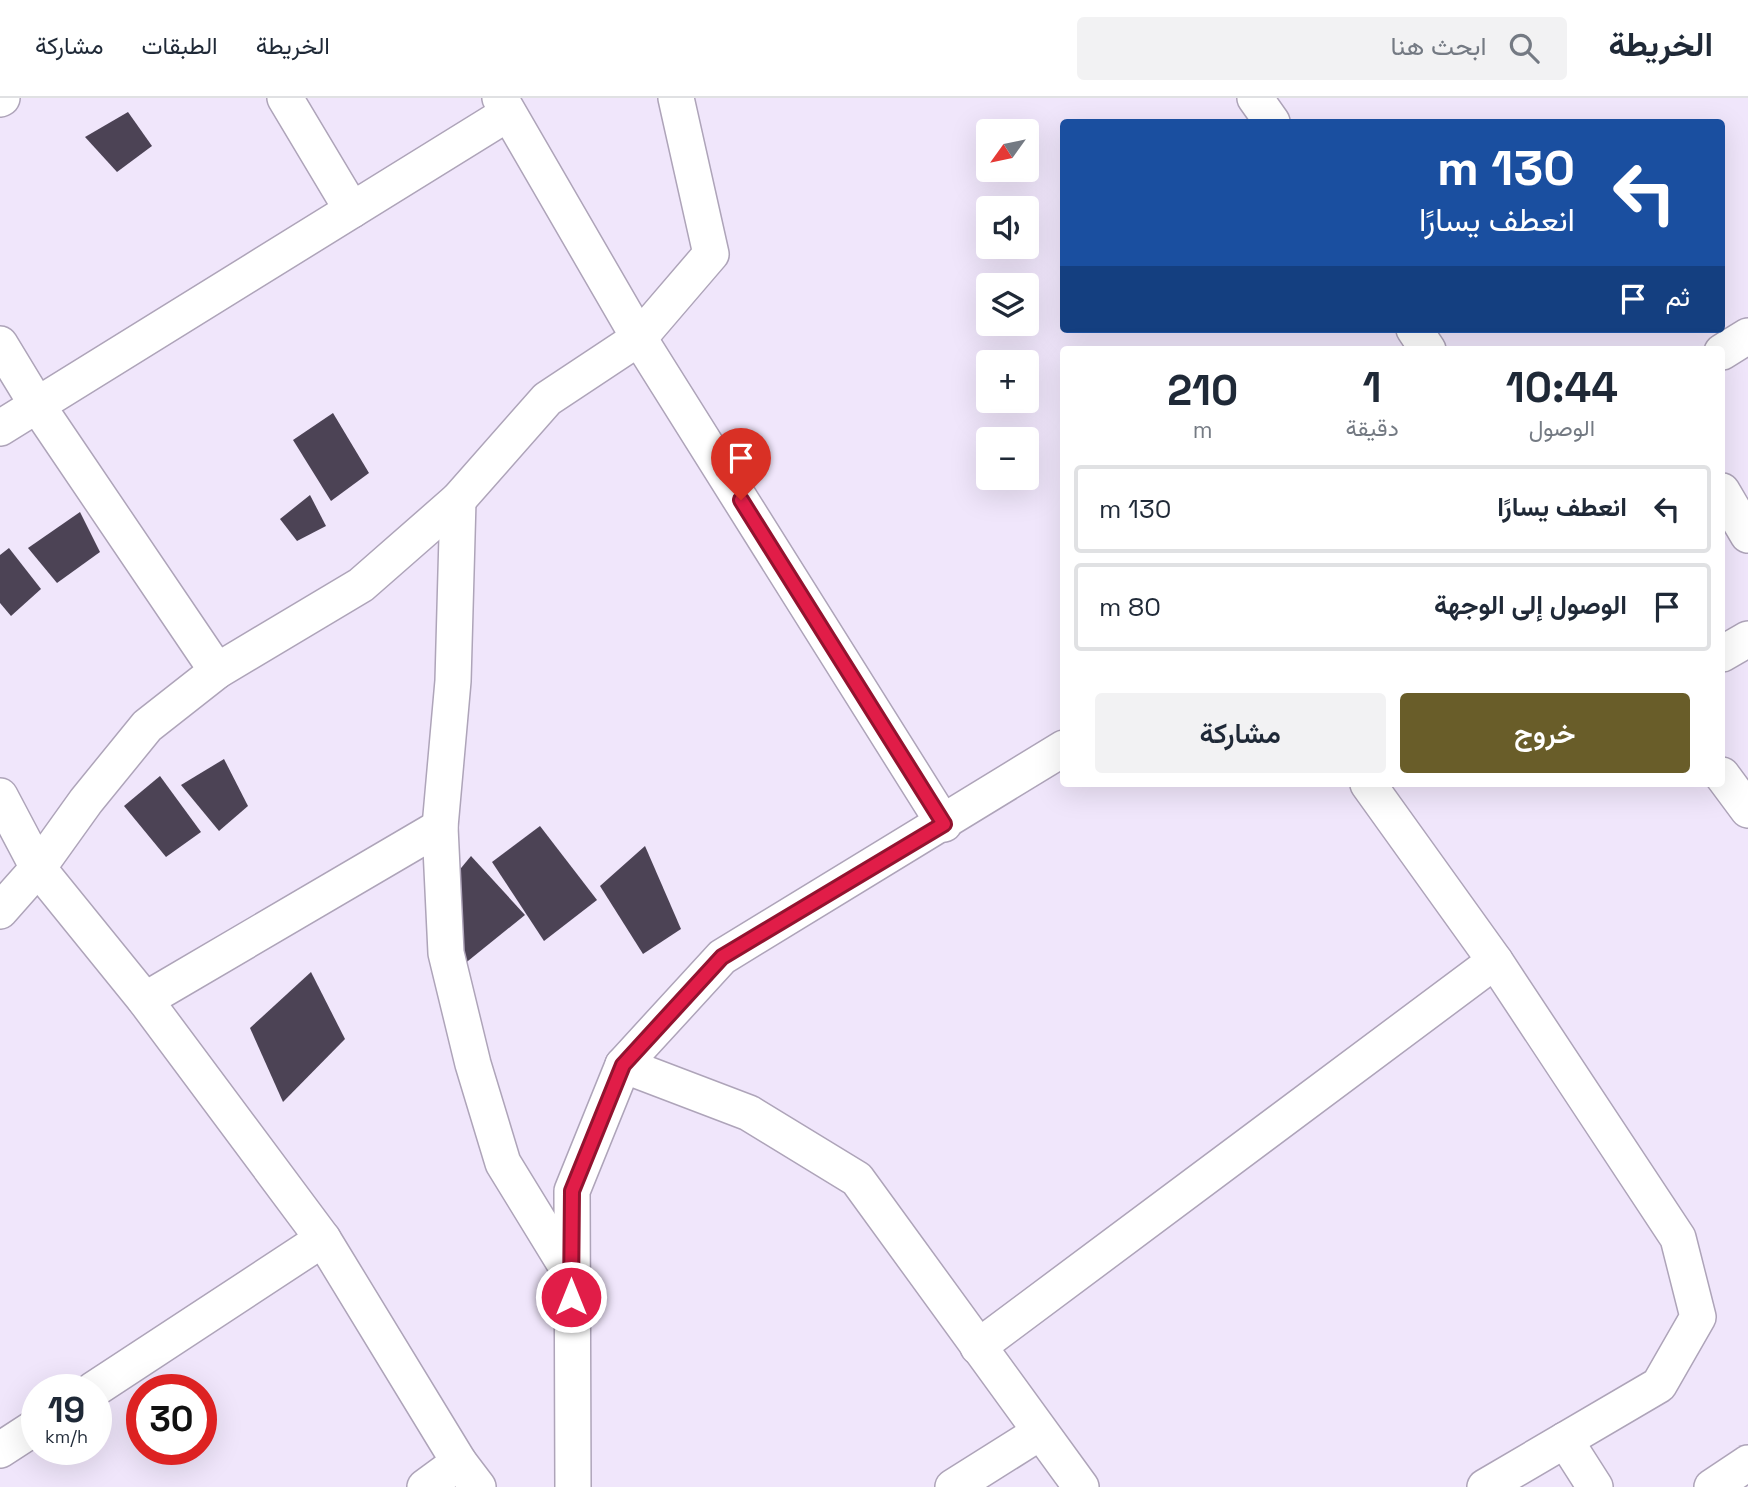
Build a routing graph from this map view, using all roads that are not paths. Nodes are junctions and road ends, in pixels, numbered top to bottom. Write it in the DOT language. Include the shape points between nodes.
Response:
graph roads {
  1 [pos="285,98"];
  2 [pos="676,98"];
  3 [pos="1255,98"];
  4 [pos="504,106"];
  5 [pos="1270,119"];
  6 [pos="352,210"];
  7 [pos="1748,336"];
  8 [pos="639,338"];
  9 [pos="0,344"];
  10 [pos="1725,350"];
  11 [pos="37,405"];
  12 [pos="0,428"];
  13 [pos="1725,496"];
  14 [pos="458,500"];
  15 [pos="1748,535"];
  16 [pos="1748,639"];
  17 [pos="1725,652"];
  18 [pos="217,671"];
  19 [pos="1060,751"];
  20 [pos="1725,779"];
  21 [pos="1370,787"];
  22 [pos="0,796"];
  23 [pos="1748,810"];
  24 [pos="944,824"];
  25 [pos="440,827"];
  26 [pos="38,869"];
  27 [pos="0,911"];
  28 [pos="1495,961"];
  29 [pos="145,1000"];
  30 [pos="623,1065"];
  31 [pos="323,1239"];
  32 [pos="571,1274"];
  33 [pos="978,1347"];
  34 [pos="112,1378"];
  35 [pos="1039,1433"];
  36 [pos="21,1436"];
  37 [pos="1565,1440"];
  38 [pos="0,1450"];
  39 [pos="1748,1463"];
  40 [pos="468,1474"];
  41 [pos="425,1487"];
  42 [pos="573,1487"];
  43 [pos="953,1487"];
  44 [pos="1081,1487"];
  45 [pos="1485,1487"];
  46 [pos="1595,1487"];
  47 [pos="1712,1487"];
  1 -- 6 [label="street"];
  2 -- 8 [label="street" via="711,254"];
  3 -- 5 [label="street"];
  4 -- 6 [label="street"];
  4 -- 8 [label="street"];
  6 -- 11 [label="street"];
  7 -- 10 [label="street"];
  8 -- 14 [label="street" via="547,398"];
  8 -- 24 [label="street"];
  9 -- 11 [label="street"];
  11 -- 12 [label="street"];
  11 -- 18 [label="street"];
  13 -- 15 [label="street"];
  14 -- 18 [label="street" via="361,585"];
  14 -- 25 [label="street" via="453,681"];
  16 -- 17 [label="street"];
  18 -- 26 [label="street" via="148,726"];
  19 -- 24 [label="street"];
  20 -- 23 [label="street"];
  21 -- 28 [label="street"];
  22 -- 26 [label="street"];
  24 -- 30 [label="street" via="722,957"];
  25 -- 29 [label="street"];
  25 -- 32 [label="street" via="446,953 473,1063 503,1163"];
  26 -- 27 [label="street"];
  26 -- 29 [label="street"];
  28 -- 33 [label="street"];
  28 -- 37 [label="street" via="1678,1238 1698,1317 1658,1385"];
  29 -- 31 [label="street"];
  30 -- 32 [label="street" via="572,1191"];
  30 -- 33 [label="street" via="749,1113 857,1179"];
  31 -- 34 [label="street"];
  31 -- 40 [label="street"];
  32 -- 42 [label="street"];
  33 -- 35 [label="street"];
  35 -- 43 [label="street"];
  35 -- 44 [label="street"];
  36 -- 38 [label="street"];
  37 -- 45 [label="street"];
  37 -- 46 [label="street"];
  39 -- 47 [label="street"];
  40 -- 41 [label="street"];
}
